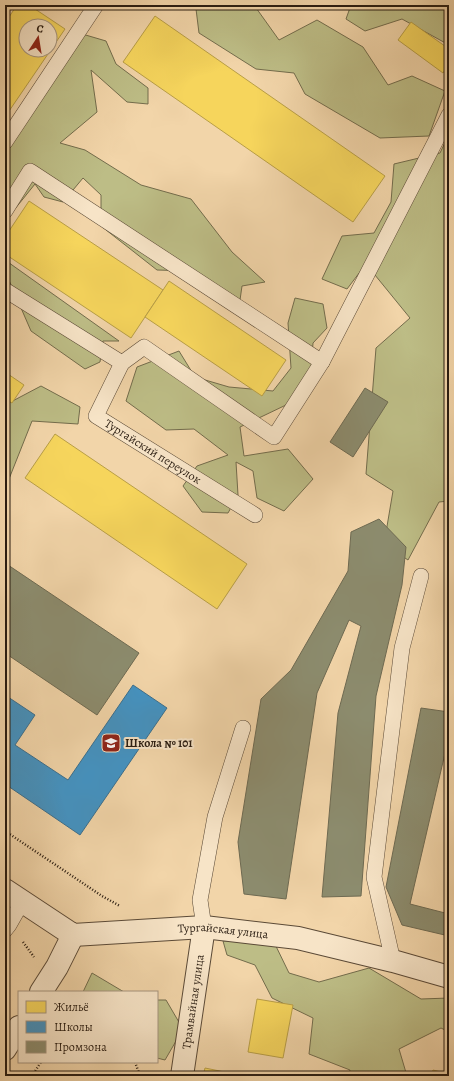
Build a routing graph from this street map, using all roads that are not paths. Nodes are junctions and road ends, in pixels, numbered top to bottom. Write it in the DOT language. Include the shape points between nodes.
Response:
graph roads {
  1 [pos="96,5"];
  2 [pos="449,115"];
  3 [pos="5,142"];
  4 [pos="5,211"];
  5 [pos="7,295"];
  6 [pos="322,362"];
  7 [pos="122,363"];
  8 [pos="255,515"];
  9 [pos="421,576"];
  10 [pos="243,728"];
  11 [pos="14,896"];
  12 [pos="204,927"];
  13 [pos="7,928"];
  14 [pos="73,935"];
  15 [pos="393,961"];
  16 [pos="449,977"];
  17 [pos="42,991"];
  18 [pos="18,1029"];
  19 [pos="5,1049"];
  20 [pos="182,1076"];
  1 -- 3 [label="lane"];
  2 -- 6 [label="lane"];
  4 -- 6 [label="lane" via="30,171"];
  5 -- 7 [label="lane"];
  6 -- 7 [label="lane" via="274,437 144,347"];
  7 -- 8 [label="lane, Тургайский переулок" via="96,416"];
  9 -- 15 [label="lane" via="402,648 374,877"];
  10 -- 12 [label="lane" via="215,817 200,900"];
  11 -- 13 [label="lane"];
  11 -- 14 [label="street"];
  12 -- 14 [label="street, Тургайская улица"];
  12 -- 15 [label="street, Тургайская улица" via="298,938"];
  12 -- 20 [label="street, Трамвайная улица"];
  14 -- 17 [label="street"];
  15 -- 16 [label="street, Тургайская улица"];
  18 -- 19 [label="street"];
}
